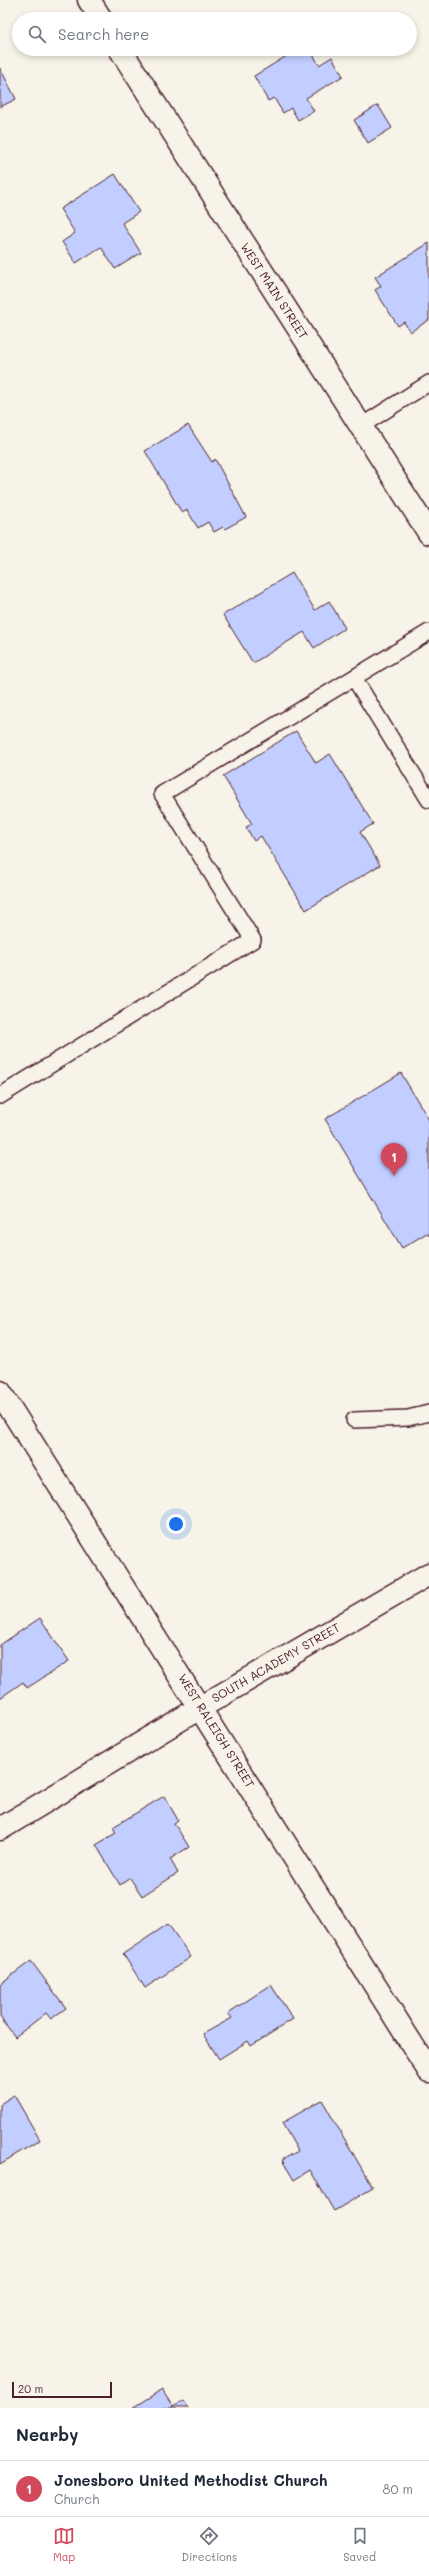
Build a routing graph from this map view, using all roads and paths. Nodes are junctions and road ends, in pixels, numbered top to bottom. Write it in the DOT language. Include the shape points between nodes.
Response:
graph roads {
  1 [pos="89,0"];
  2 [pos="97,12"];
  3 [pos="124,56"];
  4 [pos="429,383"];
  5 [pos="361,426"];
  6 [pos="429,533"];
  7 [pos="429,632"];
  8 [pos="354,678"];
  9 [pos="429,800"];
  10 [pos="0,1096"];
  11 [pos="0,1392"];
  12 [pos="429,1413"];
  13 [pos="354,1420"];
  14 [pos="429,1574"];
  15 [pos="201,1707"];
  16 [pos="0,1829"];
  17 [pos="429,2071"];
  1 -- 2 [label="street"];
  3 -- 5 [label="street, WEST MAIN STREET"];
  4 -- 5 [label="lane"];
  5 -- 6 [label="street, WEST MAIN STREET"];
  7 -- 8 [label="lane"];
  8 -- 9 [label="lane"];
  8 -- 10 [label="lane" via="162,794 253,940"];
  11 -- 15 [label="street, WEST RALEIGH STREET"];
  12 -- 13 [label="lane" via="408,1418"];
  14 -- 15 [label="street, SOUTH ACADEMY STREET"];
  15 -- 16 [label="street, SOUTH ACADEMY STREET"];
  15 -- 17 [label="street, WEST RALEIGH STREET"];
}
